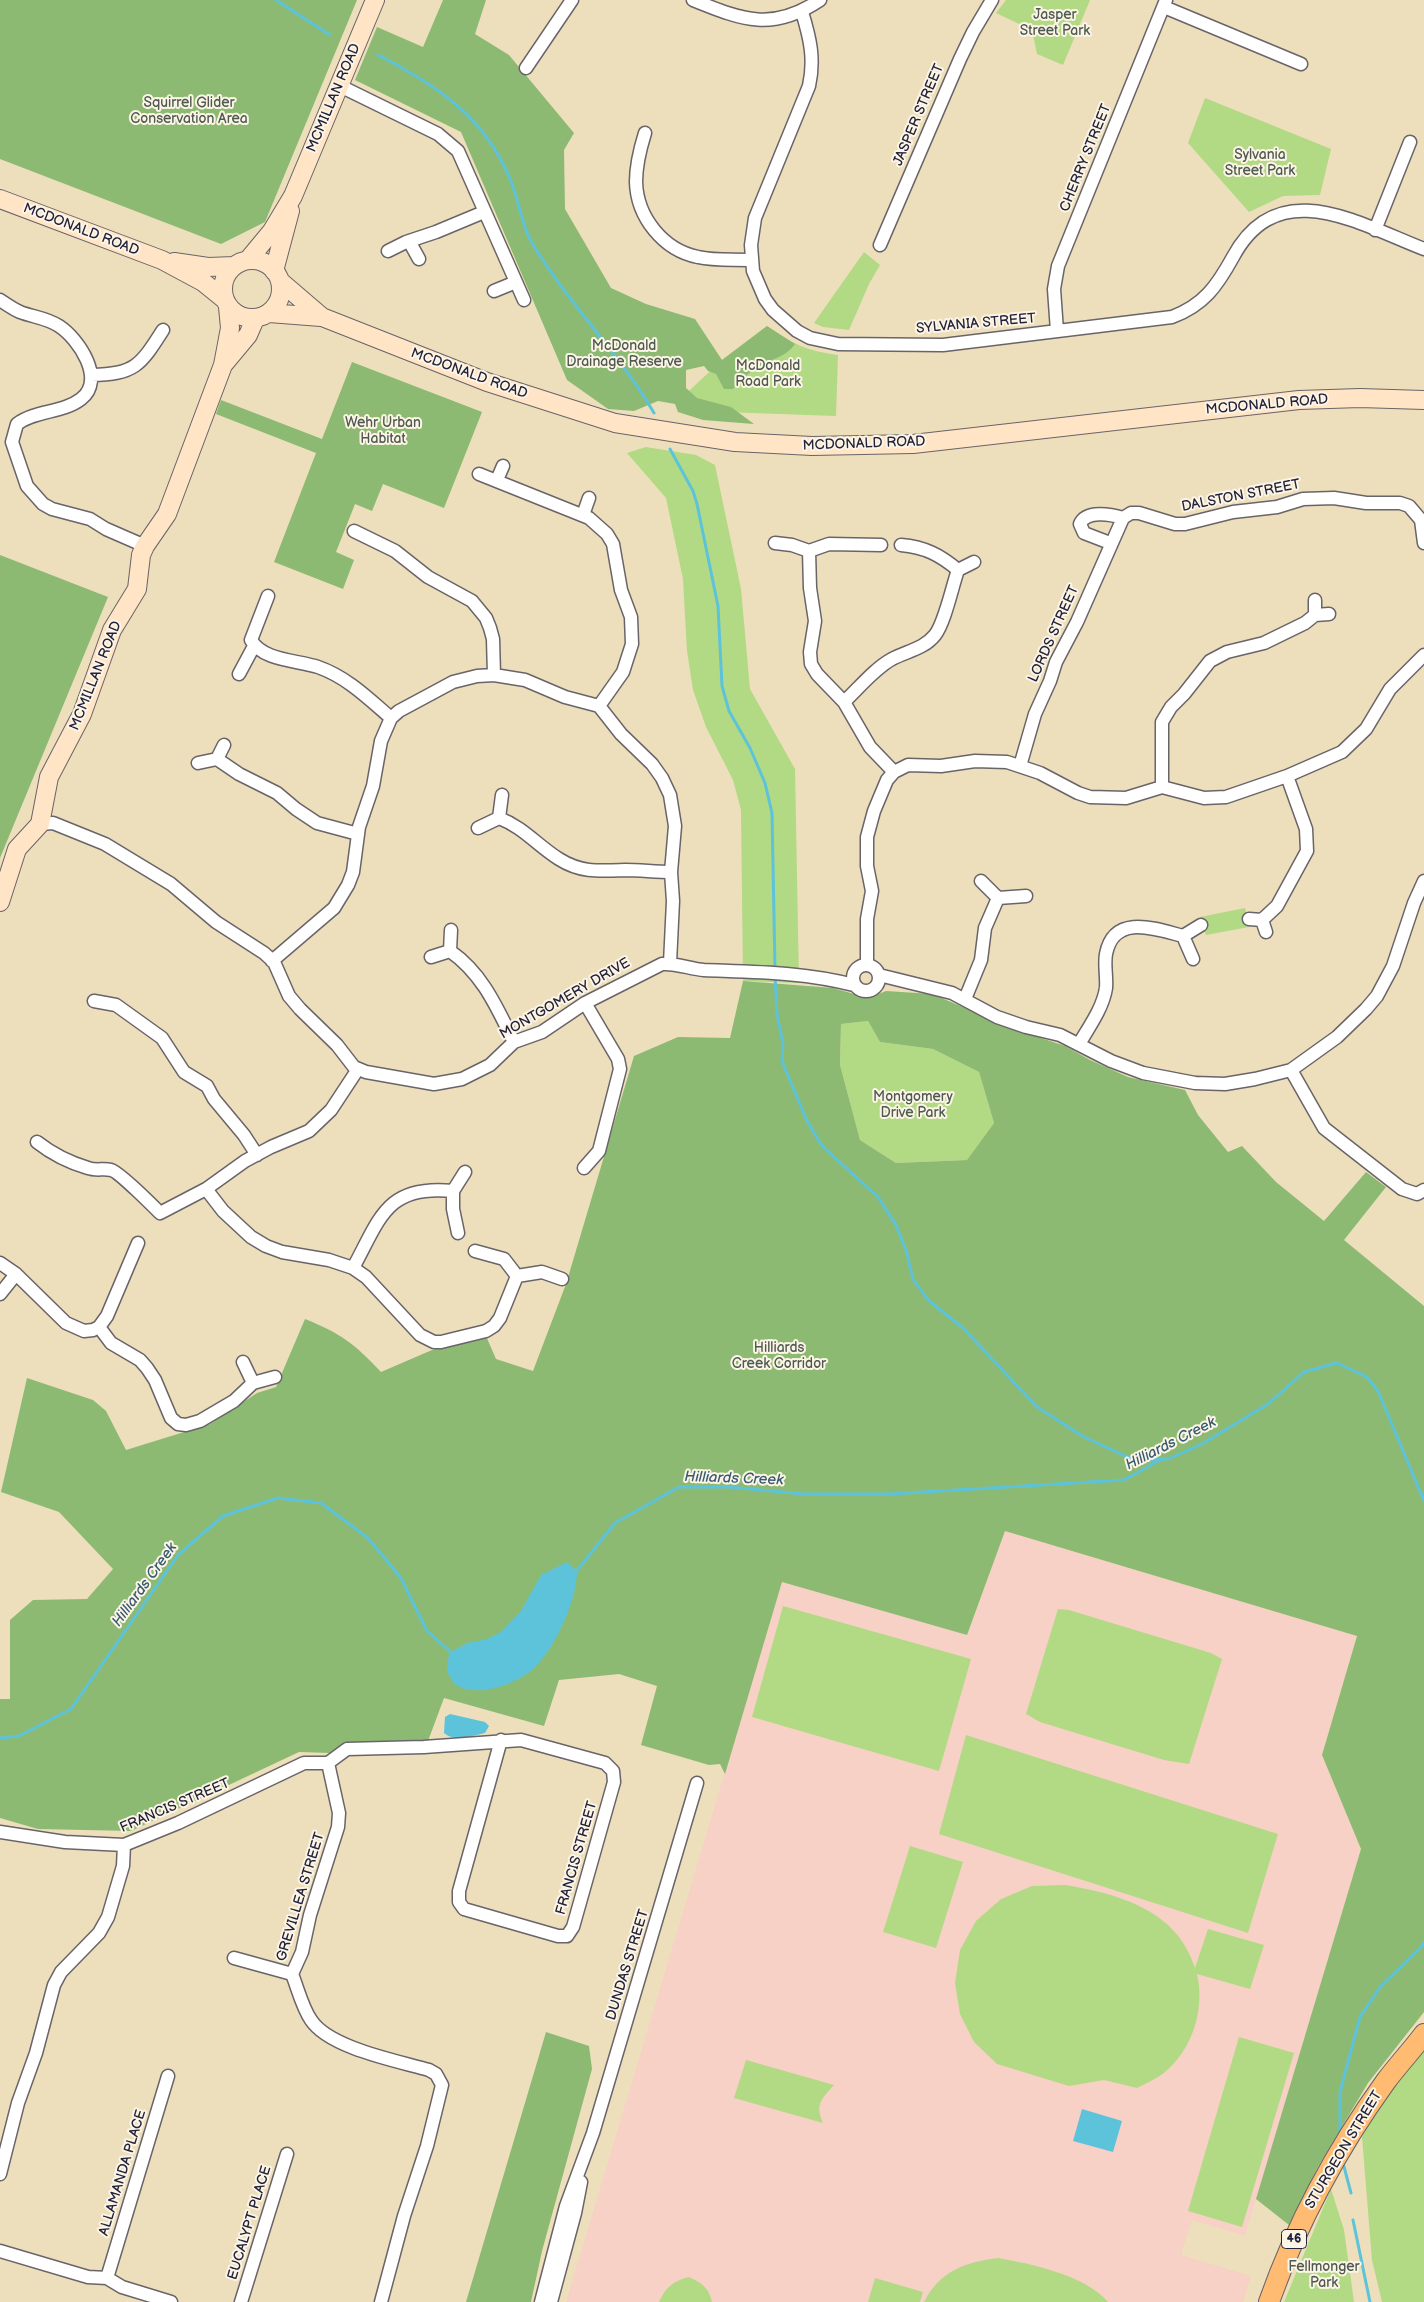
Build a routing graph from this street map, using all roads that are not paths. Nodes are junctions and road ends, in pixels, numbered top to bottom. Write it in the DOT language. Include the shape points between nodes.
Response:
graph roads {
  1 [pos="375,0"];
  2 [pos="572,0"];
  3 [pos="693,0"];
  4 [pos="820,0"];
  5 [pos="988,1"];
  6 [pos="1165,4"];
  7 [pos="802,12"];
  8 [pos="1301,64"];
  9 [pos="526,68"];
  10 [pos="340,86"];
  11 [pos="645,133"];
  12 [pos="1410,142"];
  13 [pos="293,196"];
  14 [pos="0,199"];
  15 [pos="484,212"];
  16 [pos="1375,230"];
  17 [pos="409,240"];
  18 [pos="880,245"];
  19 [pos="1424,249"];
  20 [pos="388,251"];
  21 [pos="419,259"];
  22 [pos="162,260"];
  23 [pos="752,260"];
  24 [pos="241,263"];
  25 [pos="277,276"];
  26 [pos="516,282"];
  27 [pos="494,291"];
  28 [pos="0,300"];
  29 [pos="524,300"];
  30 [pos="226,303"];
  31 [pos="262,316"];
  32 [pos="322,317"];
  33 [pos="1057,331"];
  34 [pos="156,334"];
  35 [pos="223,365"];
  36 [pos="91,375"];
  37 [pos="1424,400"];
  38 [pos="6,442"];
  39 [pos="503,466"];
  40 [pos="479,474"];
  41 [pos="497,480"];
  42 [pos="589,498"];
  43 [pos="583,515"];
  44 [pos="1123,518"];
  45 [pos="1422,519"];
  46 [pos="354,531"];
  47 [pos="775,543"];
  48 [pos="872,543"];
  49 [pos="1424,543"];
  50 [pos="1110,544"];
  51 [pos="900,545"];
  52 [pos="145,546"];
  53 [pos="809,551"];
  54 [pos="974,562"];
  55 [pos="958,570"];
  56 [pos="268,596"];
  57 [pos="1315,600"];
  58 [pos="1329,614"];
  59 [pos="1316,616"];
  60 [pos="254,646"];
  61 [pos="1424,654"];
  62 [pos="239,674"];
  63 [pos="494,675"];
  64 [pos="844,702"];
  65 [pos="598,706"];
  66 [pos="391,718"];
  67 [pos="224,745"];
  68 [pos="217,759"];
  69 [pos="198,763"];
  70 [pos="1020,766"];
  71 [pos="894,772"];
  72 [pos="1287,776"];
  73 [pos="1162,787"];
  74 [pos="502,796"];
  75 [pos="499,818"];
  76 [pos="40,824"];
  77 [pos="478,828"];
  78 [pos="358,834"];
  79 [pos="671,872"];
  80 [pos="980,881"];
  81 [pos="1424,883"];
  82 [pos="1026,896"];
  83 [pos="998,898"];
  84 [pos="0,902"];
  85 [pos="1259,924"];
  86 [pos="1201,925"];
  87 [pos="451,930"];
  88 [pos="1183,936"];
  89 [pos="450,951"];
  90 [pos="431,957"];
  91 [pos="1193,959"];
  92 [pos="272,961"];
  93 [pos="670,963"];
  94 [pos="867,965"];
  95 [pos="854,971"];
  96 [pos="828,978"];
  97 [pos="878,980"];
  98 [pos="854,985"];
  99 [pos="965,999"];
  100 [pos="94,1001"];
  101 [pos="585,1002"];
  102 [pos="514,1042"];
  103 [pos="1079,1044"];
  104 [pos="358,1069"];
  105 [pos="1291,1070"];
  106 [pos="36,1142"];
  107 [pos="257,1155"];
  108 [pos="584,1168"];
  109 [pos="465,1172"];
  110 [pos="206,1189"];
  111 [pos="1424,1190"];
  112 [pos="453,1191"];
  113 [pos="458,1233"];
  114 [pos="138,1243"];
  115 [pos="475,1251"];
  116 [pos="0,1263"];
  117 [pos="352,1268"];
  118 [pos="16,1274"];
  119 [pos="517,1276"];
  120 [pos="562,1279"];
  121 [pos="0,1294"];
  122 [pos="99,1327"];
  123 [pos="243,1362"];
  124 [pos="275,1377"];
  125 [pos="253,1383"];
  126 [pos="502,1740"];
  127 [pos="328,1763"];
  128 [pos="697,1783"];
  129 [pos="0,1832"];
  130 [pos="124,1845"];
  131 [pos="234,1958"];
  132 [pos="292,1974"];
  133 [pos="1424,2034"];
  134 [pos="168,2076"];
  135 [pos="287,2154"];
  136 [pos="586,2155"];
  137 [pos="0,2174"];
  138 [pos="0,2251"];
  139 [pos="107,2278"];
  140 [pos="172,2302"];
  141 [pos="240,2302"];
  142 [pos="381,2302"];
  143 [pos="541,2302"];
  144 [pos="551,2302"];
  145 [pos="1269,2302"];
  1 -- 10 [label="main road, MCMILLAN ROAD"];
  2 -- 9 [label="street"];
  3 -- 7 [label="street" via="747,19 780,19"];
  4 -- 7 [label="street"];
  5 -- 18 [label="street, JASPER STREET"];
  6 -- 8 [label="street"];
  6 -- 33 [label="street, CHERRY STREET" via="1058,266 1054,289"];
  7 -- 23 [label="street, SYLVANIA STREET" via="812,46 809,86 756,218"];
  10 -- 13 [label="main road, MCMILLAN ROAD"];
  10 -- 15 [label="street" via="446,139 463,158"];
  11 -- 23 [label="street" via="636,169 636,184 642,211 658,236 684,253 697,257"];
  12 -- 16 [label="street"];
  13 -- 24 [label="main road, MCMILLAN ROAD" via="272,231"];
  13 -- 25 [label="main road, MCMILLAN ROAD"];
  14 -- 22 [label="main road, MCDONALD ROAD"];
  15 -- 17 [label="street"];
  15 -- 26 [label="street"];
  16 -- 19 [label="street, SYLVANIA STREET"];
  16 -- 33 [label="street, SYLVANIA STREET" via="1315,210 1299,209 1284,213 1268,219 1252,231 1242,241 1216,286 1182,313 1160,319"];
  17 -- 20 [label="street"];
  17 -- 21 [label="street"];
  22 -- 24 [label="main road, MCDONALD ROAD" via="208,267"];
  22 -- 30 [label="main road, MCDONALD ROAD" via="203,282"];
  23 -- 33 [label="street, SYLVANIA STREET" via="758,284 773,310 797,331 827,343 943,345"];
  24 -- 25 [label="main road" via="258,261"];
  24 -- 30 [label="main road" via="224,281"];
  25 -- 31 [label="main road" via="279,298"];
  25 -- 32 [label="main road, MCDONALD ROAD"];
  26 -- 27 [label="street"];
  26 -- 29 [label="street"];
  28 -- 36 [label="street" via="20,312 49,321 69,334 78,344"];
  30 -- 31 [label="main road" via="240,316"];
  30 -- 35 [label="main road, MCMILLAN ROAD" via="230,328"];
  31 -- 32 [label="main road, MCDONALD ROAD"];
  31 -- 35 [label="main road, MCMILLAN ROAD"];
  32 -- 37 [label="main road, MCDONALD ROAD" via="487,382 615,423 774,445 848,447 913,444 1299,400"];
  34 -- 36 [label="street" via="146,357 126,371"];
  35 -- 52 [label="main road, MCMILLAN ROAD" via="167,514"];
  36 -- 38 [label="street" via="89,389 82,398 74,404 24,419"];
  38 -- 52 [label="street" via="27,486 43,504 90,519"];
  39 -- 41 [label="street"];
  40 -- 41 [label="street"];
  41 -- 43 [label="street"];
  42 -- 43 [label="street"];
  43 -- 65 [label="street" via="600,526 613,544 618,578 633,631 623,672"];
  44 -- 45 [label="street, DALSTON STREET" via="1139,513 1185,524 1303,499 1334,498 1366,503 1400,503 1409,506"];
  44 -- 50 [label="street, LORDS STREET"];
  44 -- 50 [label="street, DALSTON STREET" via="1089,516 1080,524 1084,533"];
  45 -- 49 [label="street, DALSTON STREET"];
  46 -- 63 [label="street" via="395,551 428,577 472,601 490,628"];
  47 -- 53 [label="street"];
  48 -- 53 [label="street" via="829,544"];
  50 -- 70 [label="street, LORDS STREET" via="1056,662 1035,714"];
  51 -- 55 [label="street" via="917,542"];
  52 -- 76 [label="main road, MCMILLAN ROAD" via="137,589 112,630 82,714 49,777"];
  53 -- 64 [label="street" via="814,621 811,664 816,674"];
  54 -- 55 [label="street"];
  55 -- 64 [label="street" via="936,634 918,649 877,669"];
  56 -- 60 [label="street" via="251,640"];
  57 -- 59 [label="street"];
  58 -- 59 [label="street"];
  59 -- 73 [label="street" via="1264,643 1218,656 1202,669 1162,722"];
  60 -- 62 [label="street"];
  60 -- 66 [label="street" via="278,658 332,672"];
  61 -- 72 [label="street" via="1390,688 1366,729 1351,745 1328,760"];
  63 -- 65 [label="street" via="525,680 565,697"];
  63 -- 66 [label="street" via="453,682"];
  64 -- 71 [label="street" via="870,747"];
  65 -- 79 [label="street" via="652,764 670,795 675,826"];
  66 -- 78 [label="street" via="381,741 373,786"];
  67 -- 68 [label="street"];
  68 -- 69 [label="street"];
  68 -- 78 [label="street" via="277,793 317,823"];
  70 -- 71 [label="street" via="1007,762 975,761 941,766 908,765"];
  70 -- 73 [label="street" via="1095,798 1126,798"];
  71 -- 94 [label="street" via="887,780 874,811 868,837 867,866 872,892 867,920"];
  72 -- 73 [label="street" via="1226,797 1204,798"];
  72 -- 85 [label="street" via="1306,829 1307,851 1277,906"];
  74 -- 75 [label="street"];
  75 -- 77 [label="street"];
  75 -- 79 [label="street" via="523,830 559,859 583,870"];
  76 -- 84 [label="main road" via="17,849"];
  76 -- 92 [label="street" via="82,844 115,852 137,862"];
  78 -- 92 [label="street" via="353,872 342,897 334,908"];
  79 -- 93 [label="street"];
  80 -- 83 [label="street"];
  81 -- 105 [label="street" via="1414,903 1394,966 1377,996 1337,1037"];
  82 -- 83 [label="street"];
  83 -- 99 [label="street" via="985,928 981,960"];
  86 -- 88 [label="street"];
  87 -- 89 [label="street"];
  88 -- 91 [label="street"];
  88 -- 103 [label="street" via="1135,926 1116,934 1106,956 1106,989"];
  89 -- 90 [label="street"];
  89 -- 102 [label="street" via="480,978"];
  92 -- 104 [label="street" via="289,996"];
  93 -- 96 [label="street" via="696,969"];
  93 -- 101 [label="street, MONTGOMERY DRIVE" via="643,972"];
  94 -- 95 [label="street"];
  94 -- 97 [label="street" via="872,966"];
  95 -- 96 [label="street"];
  95 -- 98 [label="street"];
  96 -- 98 [label="street"];
  97 -- 98 [label="street" via="874,989 863,992"];
  97 -- 99 [label="street" via="952,993"];
  99 -- 103 [label="street" via="997,1016"];
  100 -- 107 [label="street" via="116,1006 162,1038 184,1072 207,1086"];
  101 -- 102 [label="street, MONTGOMERY DRIVE" via="542,1032"];
  101 -- 108 [label="street" via="618,1059 620,1069 598,1150"];
  102 -- 104 [label="street, MONTGOMERY DRIVE" via="490,1065 449,1082 422,1083"];
  103 -- 105 [label="street" via="1143,1073 1195,1083 1239,1082"];
  104 -- 107 [label="street" via="320,1121 296,1137"];
  105 -- 111 [label="street" via="1329,1133 1402,1189 1417,1194"];
  106 -- 110 [label="street" via="88,1168 120,1174 160,1213"];
  107 -- 110 [label="street"];
  109 -- 112 [label="street"];
  110 -- 117 [label="street" via="237,1225 266,1246"];
  112 -- 113 [label="street"];
  112 -- 117 [label="street" via="435,1189 417,1193 390,1206 374,1226"];
  114 -- 122 [label="street" via="107,1316"];
  115 -- 119 [label="street" via="504,1260"];
  116 -- 118 [label="street"];
  117 -- 119 [label="street" via="366,1276 420,1335 434,1342 486,1331 494,1326"];
  118 -- 121 [label="street"];
  118 -- 122 [label="street" via="66,1323 84,1331"];
  119 -- 120 [label="street" via="542,1272"];
  122 -- 125 [label="street" via="111,1343 140,1360 147,1368 171,1418 178,1424 200,1421 221,1410"];
  123 -- 125 [label="street"];
  124 -- 125 [label="street"];
  126 -- 126 [label="street, FRANCIS STREET" via="459,1890 459,1902 464,1909 558,1936 568,1936 614,1782 613,1771 605,1764 522,1740"];
  126 -- 127 [label="street, FRANCIS STREET" via="433,1747 347,1749"];
  127 -- 130 [label="street, FRANCIS STREET" via="304,1763"];
  127 -- 132 [label="street, GREVILLEA STREET" via="339,1813 338,1827 310,1915 302,1952"];
  128 -- 136 [label="street, DUNDAS STREET"];
  129 -- 130 [label="street, FRANCIS STREET" via="65,1842"];
  130 -- 137 [label="street" via="123,1866 108,1917 99,1933 61,1972 54,1986"];
  131 -- 132 [label="street"];
  132 -- 142 [label="street, GREVILLEA STREET" via="305,2010 319,2030 344,2045 429,2070 436,2074 442,2085"];
  133 -- 145 [label="main road, STURGEON STREET / 46" via="1364,2113 1325,2178 1289,2250"];
  134 -- 139 [label="street, ALLAMANDA PLACE"];
  135 -- 141 [label="street, EUCALYPT PLACE"];
  136 -- 143 [label="street, DUNDAS STREET" via="566,2206"];
  136 -- 144 [label="street, DUNDAS STREET" via="575,2214"];
  138 -- 139 [label="street" via="88,2277"];
  139 -- 140 [label="street" via="122,2287"];
}
